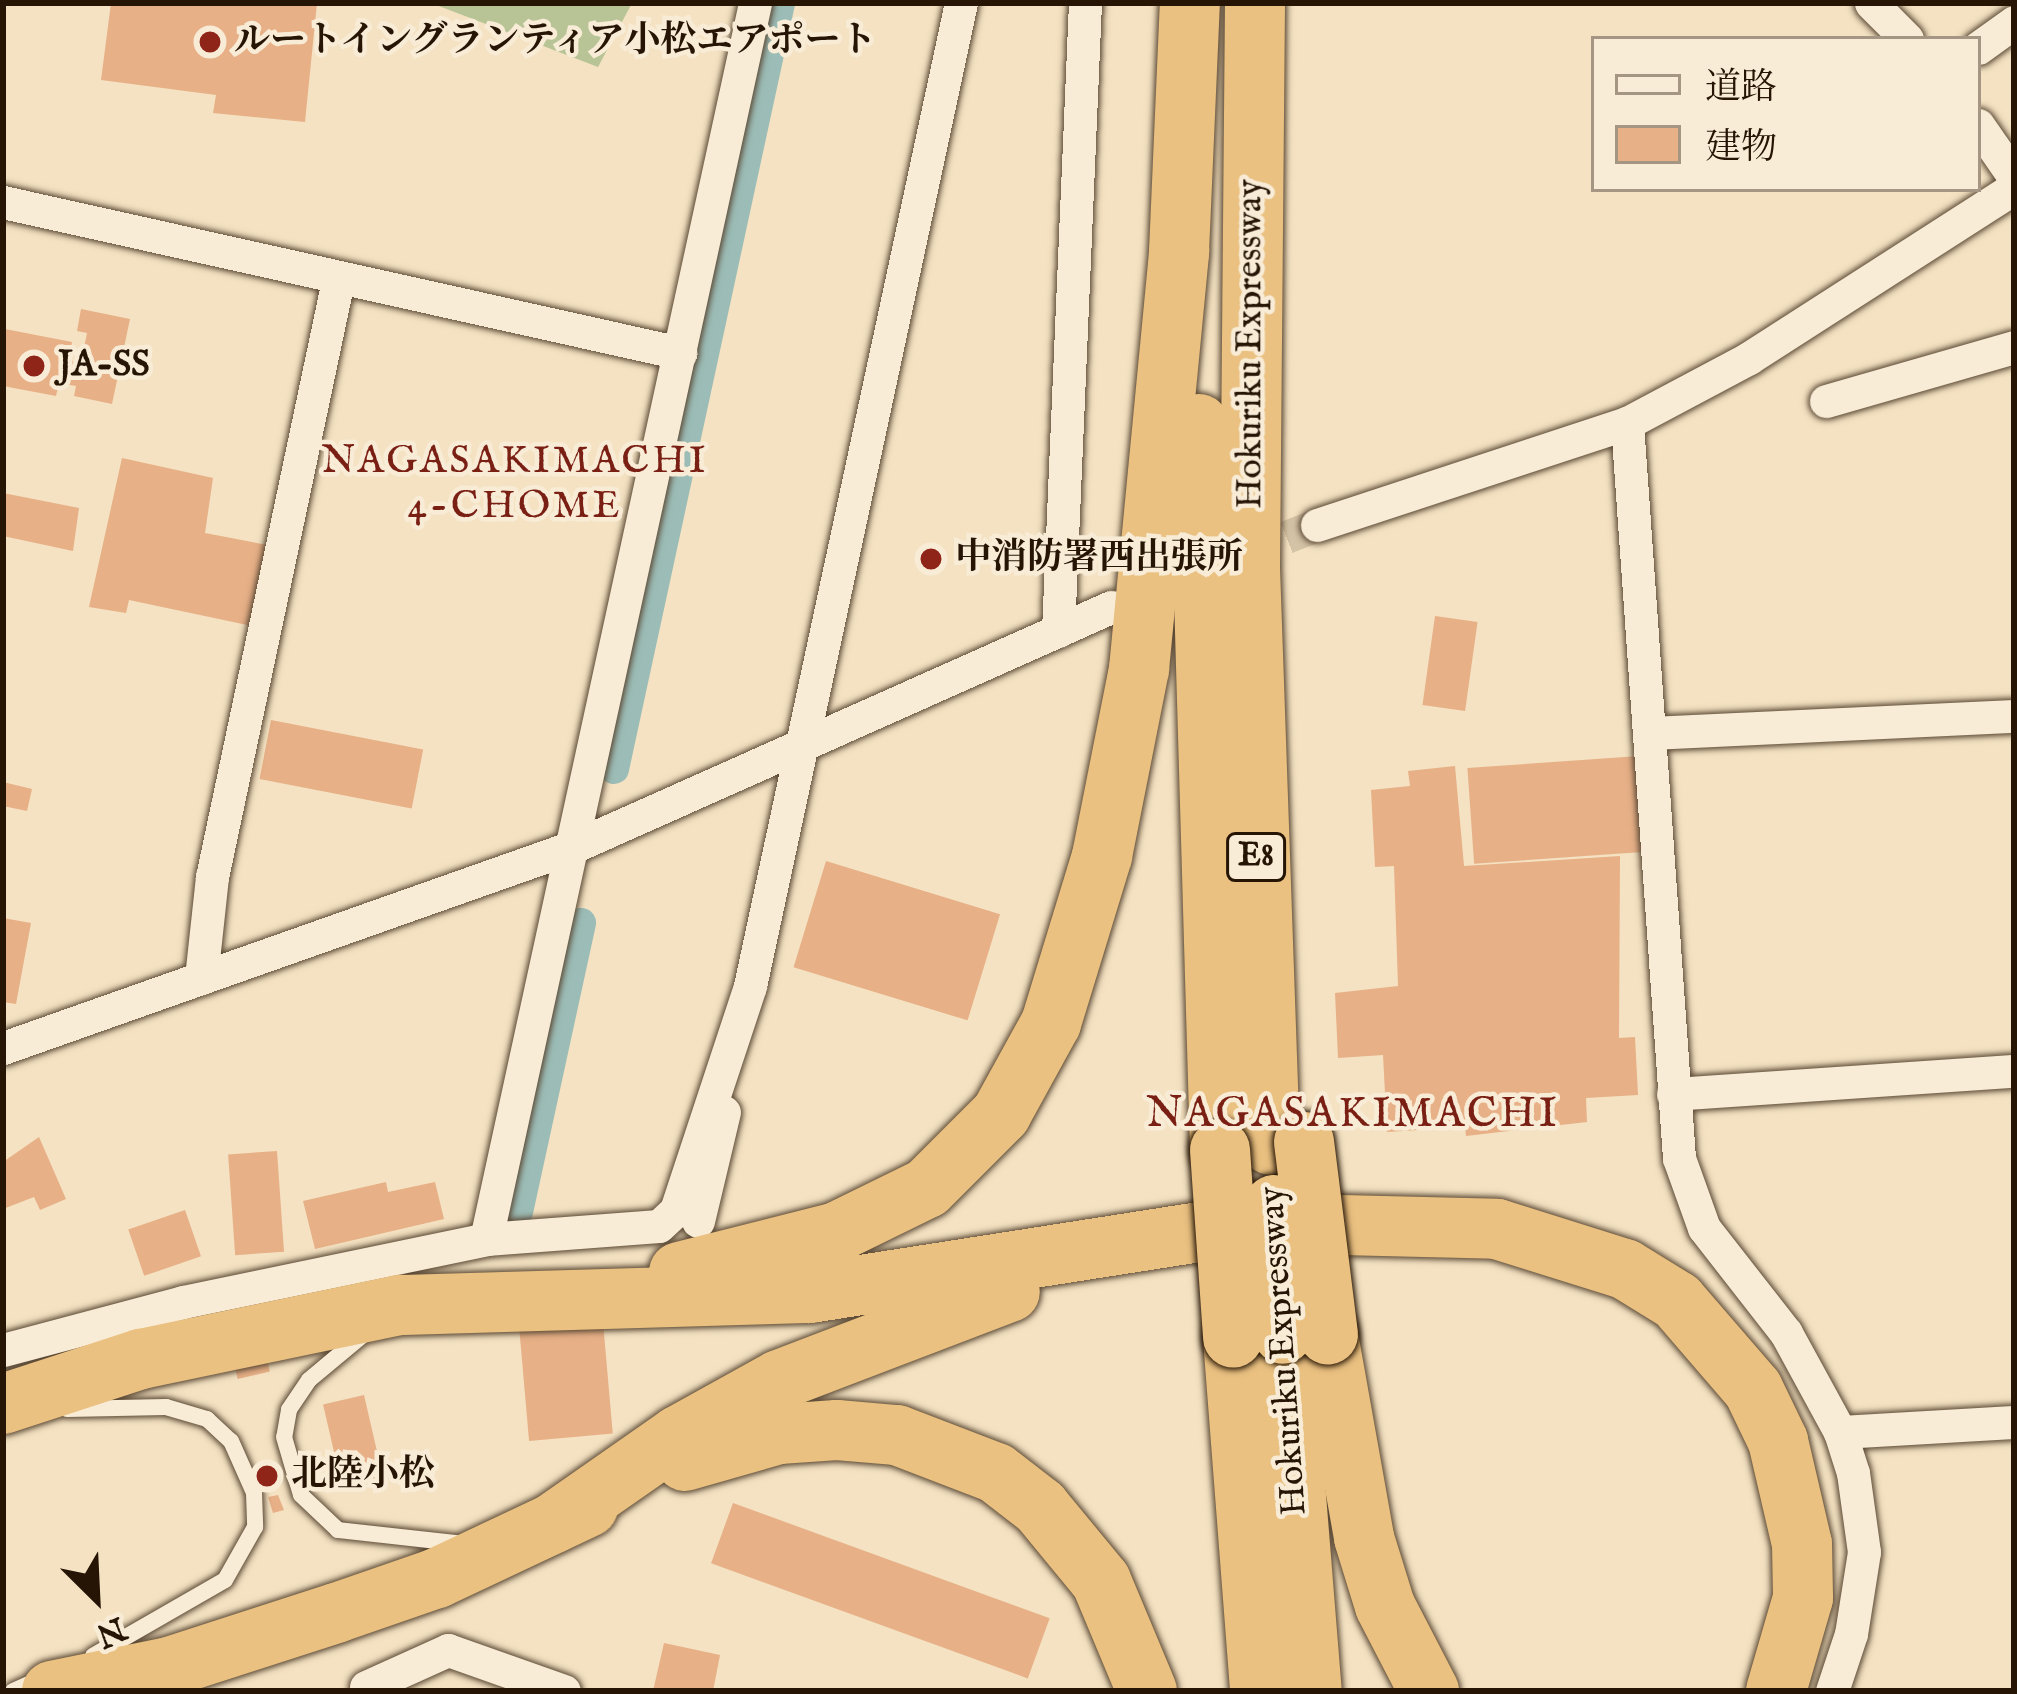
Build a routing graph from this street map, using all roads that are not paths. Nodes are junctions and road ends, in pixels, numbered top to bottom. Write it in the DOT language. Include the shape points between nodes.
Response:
graph roads {
  1 [pos="755,3"];
  2 [pos="961,3"];
  3 [pos="1085,3"];
  4 [pos="1190,3"];
  5 [pos="1202,3"];
  6 [pos="1255,3"];
  7 [pos="1871,3"];
  8 [pos="2014,22"];
  9 [pos="1904,36"];
  10 [pos="1981,46"];
  11 [pos="1981,129"];
  12 [pos="2014,176"];
  13 [pos="2014,188"];
  14 [pos="3,202"];
  15 [pos="338,280"];
  16 [pos="2014,347"];
  17 [pos="680,353"];
  18 [pos="1826,401"];
  19 [pos="1627,423"];
  20 [pos="1317,525"];
  21 [pos="1111,608"];
  22 [pos="1058,631"];
  23 [pos="2014,716"];
  24 [pos="1651,734"];
  25 [pos="802,750"];
  26 [pos="575,846"];
  27 [pos="201,978"];
  28 [pos="3,1048"];
  29 [pos="730,1056"];
  30 [pos="2014,1071"];
  31 [pos="1672,1094"];
  32 [pos="1265,1146"];
  33 [pos="698,1221"];
  34 [pos="486,1239"];
  35 [pos="495,1298"];
  36 [pos="400,1305"];
  37 [pos="1281,1336"];
  38 [pos="9,1390"];
  39 [pos="2014,1422"];
  40 [pos="1840,1432"];
  41 [pos="527,1537"];
  42 [pos="360,1690"];
  43 [pos="13,1691"];
  44 [pos="52,1691"];
  45 [pos="564,1691"];
  46 [pos="1147,1691"];
  47 [pos="1260,1691"];
  48 [pos="1312,1691"];
  49 [pos="1429,1691"];
  50 [pos="1738,1691"];
  51 [pos="1776,1691"];
  52 [pos="1832,1691"];
  1 -- 17 [label="street"];
  2 -- 25 [label="street"];
  3 -- 22 [label="street"];
  4 -- 35 [label="highway" via="1179,252 1139,669 1102,856 1029,1073 966,1154 887,1212 709,1267"];
  5 -- 32 [label="highway, Hokuriku Expressway / E8" via="1199,591"];
  6 -- 32 [label="highway, Hokuriku Expressway / E8" via="1250,568"];
  7 -- 9 [label="street"];
  8 -- 10 [label="street"];
  11 -- 12 [label="street"];
  13 -- 19 [label="street" via="1749,358"];
  14 -- 15 [label="street"];
  15 -- 17 [label="street"];
  15 -- 27 [label="street" via="212,877"];
  16 -- 18 [label="street"];
  17 -- 26 [label="street"];
  19 -- 20 [label="street"];
  19 -- 24 [label="street"];
  21 -- 22 [label="street"];
  22 -- 25 [label="street"];
  23 -- 24 [label="street"];
  24 -- 31 [label="street"];
  25 -- 26 [label="street"];
  25 -- 29 [label="street"];
  26 -- 27 [label="street"];
  26 -- 34 [label="street"];
  27 -- 28 [label="street"];
  29 -- 33 [label="street" via="723,1129"];
  29 -- 34 [label="street" via="709,1095 676,1210 659,1226"];
  30 -- 31 [label="street"];
  31 -- 40 [label="street" via="1679,1159 1704,1228 1786,1333"];
  32 -- 37 [label="highway, Hokuriku Expressway / E8, bridge"];
  32 -- 37 [label="highway, bridge"];
  34 -- 38 [label="street" via="183,1302"];
  35 -- 36 [label="highway"];
  35 -- 51 [label="highway" via="810,1293 1258,1222 1436,1222 1563,1245 1677,1300 1753,1389 1788,1474 1802,1544 1803,1598"];
  36 -- 38 [label="highway"];
  36 -- 41 [label="lane" via="309,1380 289,1410 284,1437 301,1495 338,1530"];
  37 -- 47 [label="highway, Hokuriku Expressway / E8"];
  37 -- 48 [label="highway, Hokuriku Expressway / E8"];
  37 -- 49 [label="highway" via="1385,1606"];
  38 -- 43 [label="lane" via="73,1409 166,1407 206,1420 231,1441 244,1469 255,1527 241,1560 204,1594 124,1642"];
  39 -- 40 [label="street"];
  40 -- 52 [label="street" via="1864,1552"];
  41 -- 44 [label="highway" via="217,1654"];
  41 -- 46 [label="highway" via="726,1445 837,1430 897,1435 996,1473 1040,1507 1101,1581"];
  41 -- 50 [label="highway" via="779,1380 1018,1290 1262,1253 1460,1254 1518,1263 1621,1303 1697,1364 1724,1403 1762,1488 1770,1537 1764,1631"];
  42 -- 45 [label="street" via="448,1650"];
}
